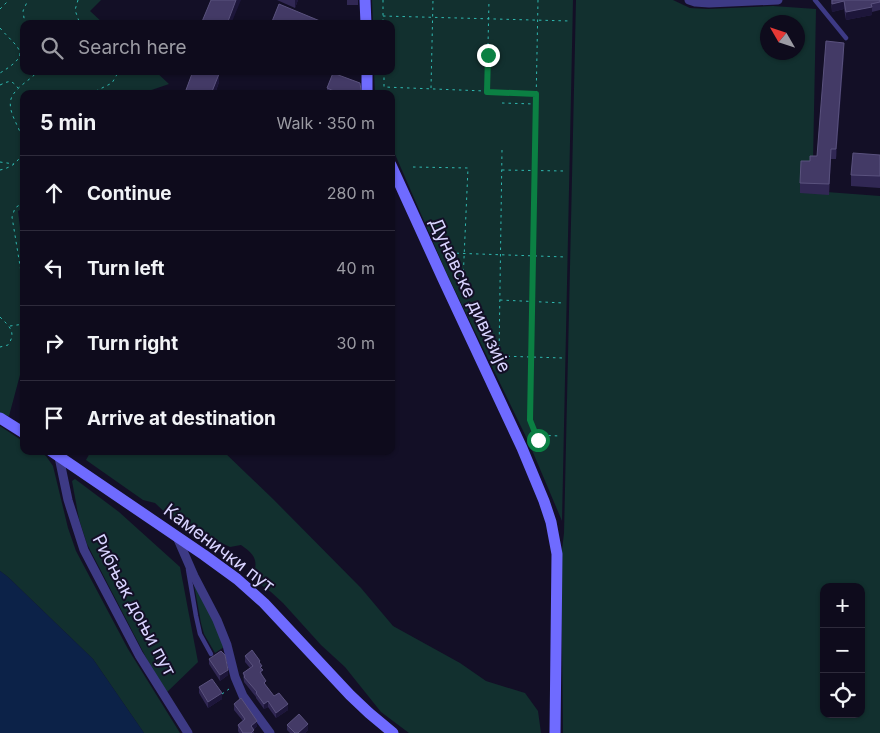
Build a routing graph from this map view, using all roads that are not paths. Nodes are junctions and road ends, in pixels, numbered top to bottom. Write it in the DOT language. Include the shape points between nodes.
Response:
graph roads {
  1 [pos="365,0"];
  2 [pos="689,0"];
  3 [pos="778,0"];
  4 [pos="815,0"];
  5 [pos="366,20"];
  6 [pos="846,38"];
  7 [pos="367,75"];
  8 [pos="367,90"];
  9 [pos="395,174"];
  10 [pos="0,418"];
  11 [pos="20,430"];
  12 [pos="55,455"];
  13 [pos="56,455"];
  14 [pos="177,537"];
  15 [pos="186,558"];
  16 [pos="211,654"];
  17 [pos="188,733"];
  18 [pos="270,733"];
  19 [pos="394,733"];
  20 [pos="555,733"];
  1 -- 5 [label="street"];
  2 -- 3 [label="street" via="709,3"];
  4 -- 6 [label="lane"];
  7 -- 8 [label="street"];
  9 -- 20 [label="street, Дунавске дивизије" via="518,439 551,522 557,554"];
  10 -- 11 [label="street"];
  12 -- 17 [label="street, Рибњак доњи пут" via="84,550 139,655"];
  13 -- 14 [label="street, Каменички пут"];
  14 -- 15 [label="street"];
  14 -- 19 [label="street, Каменички пут" via="237,579 264,603 350,695"];
  15 -- 16 [label="lane" via="200,634"];
  15 -- 18 [label="street" via="217,620 243,696"];
}
